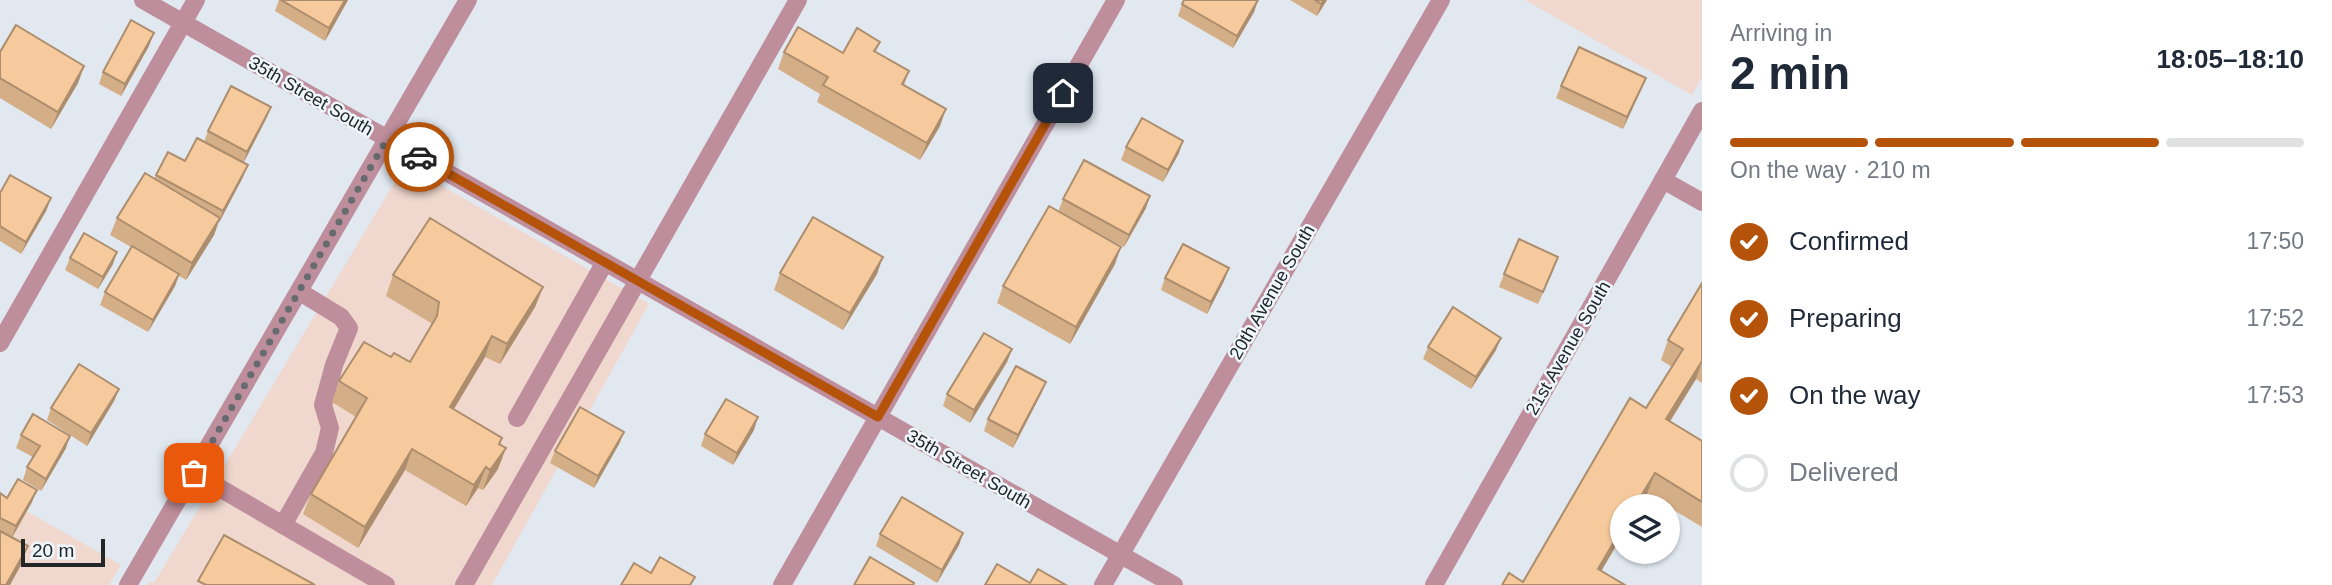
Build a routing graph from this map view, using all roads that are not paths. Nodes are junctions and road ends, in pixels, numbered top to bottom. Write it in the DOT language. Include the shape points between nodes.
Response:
graph roads {
  1 [pos="143,0"];
  2 [pos="196,0"];
  3 [pos="468,0"];
  4 [pos="798,0"];
  5 [pos="1116,0"];
  6 [pos="1441,0"];
  7 [pos="183,23"];
  8 [pos="1702,111"];
  9 [pos="387,139"];
  10 [pos="1663,180"];
  11 [pos="1702,202"];
  12 [pos="605,262"];
  13 [pos="637,281"];
  14 [pos="300,292"];
  15 [pos="0,343"];
  16 [pos="878,417"];
  17 [pos="517,418"];
  18 [pos="194,473"];
  19 [pos="283,525"];
  20 [pos="1120,554"];
  21 [pos="128,585"];
  22 [pos="386,585"];
  23 [pos="464,585"];
  24 [pos="782,585"];
  25 [pos="1103,585"];
  26 [pos="1174,585"];
  27 [pos="1434,585"];
  1 -- 7 [label="street, 35th Street South"];
  2 -- 7 [label="street"];
  3 -- 9 [label="street"];
  4 -- 13 [label="street"];
  5 -- 16 [label="street"];
  6 -- 20 [label="street, 20th Avenue South"];
  7 -- 9 [label="street, 35th Street South"];
  7 -- 15 [label="street"];
  8 -- 10 [label="street, 21st Avenue South"];
  9 -- 12 [label="street, 35th Street South"];
  9 -- 14 [label="street"];
  10 -- 11 [label="street"];
  10 -- 27 [label="street, 21st Avenue South"];
  12 -- 13 [label="street, 35th Street South"];
  12 -- 17 [label="street"];
  13 -- 16 [label="street, 35th Street South"];
  13 -- 23 [label="street"];
  14 -- 18 [label="street"];
  14 -- 19 [label="street" via="341,317 349,328 323,405 330,428 324,453"];
  16 -- 20 [label="street, 35th Street South"];
  16 -- 24 [label="street"];
  18 -- 19 [label="street"];
  18 -- 21 [label="street"];
  19 -- 22 [label="street"];
  20 -- 25 [label="street, 20th Avenue South"];
  20 -- 26 [label="street, 35th Street South"];
}
